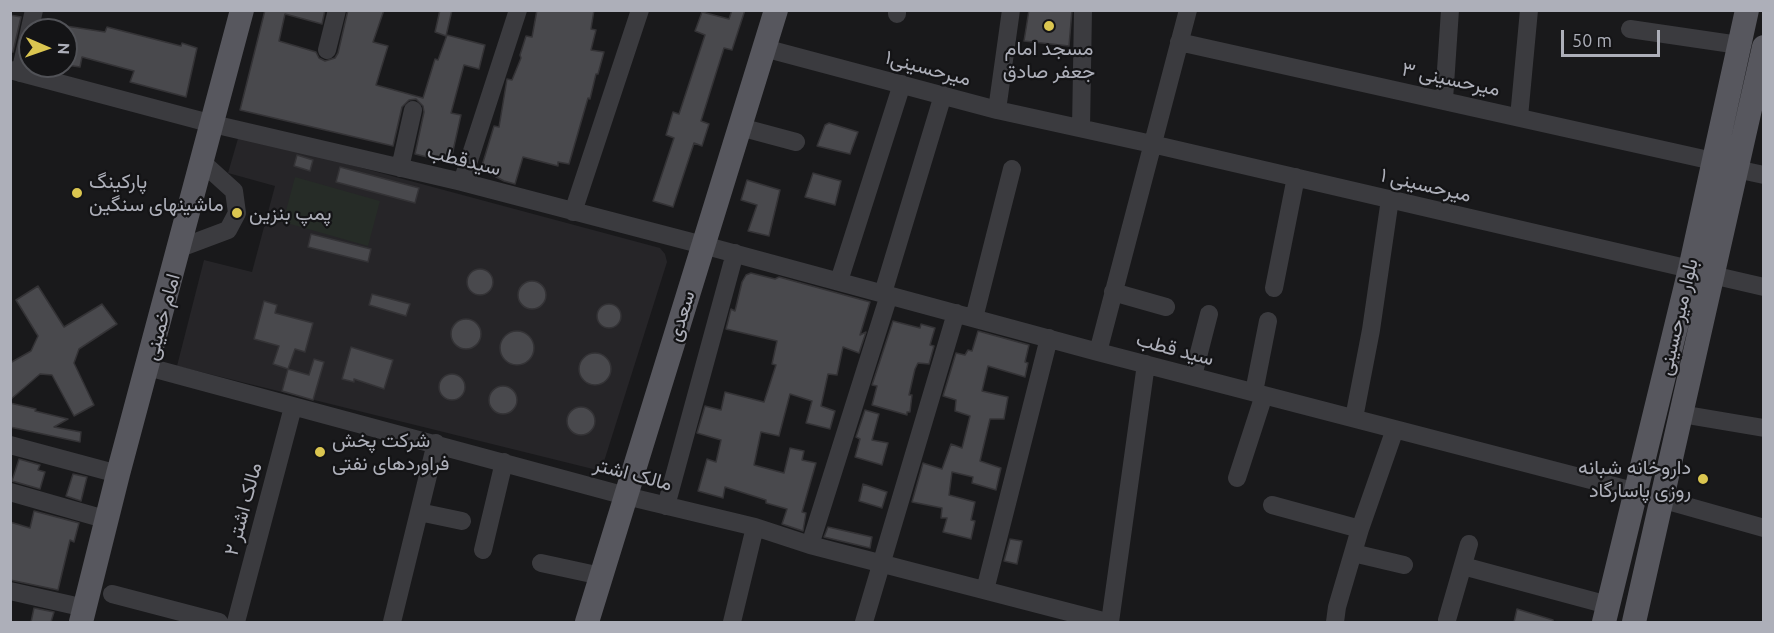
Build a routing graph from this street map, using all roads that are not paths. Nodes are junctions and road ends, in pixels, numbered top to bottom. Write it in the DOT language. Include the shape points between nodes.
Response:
graph roads {
  1 [pos="34,10"];
  2 [pos="242,10"];
  3 [pos="337,10"];
  4 [pos="518,10"];
  5 [pos="640,10"];
  6 [pos="776,10"];
  7 [pos="1011,10"];
  8 [pos="1083,10"];
  9 [pos="1188,10"];
  10 [pos="1450,10"];
  11 [pos="1529,10"];
  12 [pos="1747,10"];
  13 [pos="1630,28"];
  14 [pos="1179,42"];
  15 [pos="1739,45"];
  16 [pos="1764,47"];
  17 [pos="764,48"];
  18 [pos="327,50"];
  19 [pos="15,71"];
  20 [pos="902,84"];
  21 [pos="943,95"];
  22 [pos="1444,100"];
  23 [pos="413,110"];
  24 [pos="997,110"];
  25 [pos="1519,117"];
  26 [pos="213,124"];
  27 [pos="740,128"];
  28 [pos="1081,128"];
  29 [pos="796,142"];
  30 [pos="1152,144"];
  31 [pos="1713,161"];
  32 [pos="202,162"];
  33 [pos="400,168"];
  34 [pos="1012,169"];
  35 [pos="1736,169"];
  36 [pos="1764,175"];
  37 [pos="1296,177"];
  38 [pos="462,183"];
  39 [pos="1390,199"];
  40 [pos="573,212"];
  41 [pos="703,245"];
  42 [pos="180,248"];
  43 [pos="735,253"];
  44 [pos="1701,272"];
  45 [pos="839,281"];
  46 [pos="1764,287"];
  47 [pos="1274,288"];
  48 [pos="1113,292"];
  49 [pos="886,294"];
  50 [pos="1166,307"];
  51 [pos="956,313"];
  52 [pos="1209,314"];
  53 [pos="974,318"];
  54 [pos="1268,321"];
  55 [pos="1049,338"];
  56 [pos="1674,338"];
  57 [pos="1698,344"];
  58 [pos="1098,352"];
  59 [pos="1146,364"];
  60 [pos="148,367"];
  61 [pos="1193,376"];
  62 [pos="1259,394"];
  63 [pos="293,407"];
  64 [pos="1681,414"];
  65 [pos="1354,418"];
  66 [pos="1764,428"];
  67 [pos="1395,429"];
  68 [pos="436,444"];
  69 [pos="10,445"];
  70 [pos="504,462"];
  71 [pos="118,474"];
  72 [pos="1237,478"];
  73 [pos="10,492"];
  74 [pos="1637,492"];
  75 [pos="626,496"];
  76 [pos="1661,499"];
  77 [pos="1272,505"];
  78 [pos="666,506"];
  79 [pos="419,512"];
  80 [pos="108,520"];
  81 [pos="462,521"];
  82 [pos="755,527"];
  83 [pos="1764,528"];
  84 [pos="1360,529"];
  85 [pos="1469,544"];
  86 [pos="810,545"];
  87 [pos="483,550"];
  88 [pos="1353,553"];
  89 [pos="541,563"];
  90 [pos="881,563"];
  91 [pos="1404,565"];
  92 [pos="1463,566"];
  93 [pos="601,576"];
  94 [pos="985,590"];
  95 [pos="10,591"];
  96 [pos="112,594"];
  97 [pos="1606,614"];
  98 [pos="83,615"];
  99 [pos="1447,620"];
  100 [pos="219,622"];
  101 [pos="236,622"];
  102 [pos="392,622"];
  103 [pos="587,622"];
  104 [pos="732,622"];
  105 [pos="864,622"];
  106 [pos="1109,622"];
  107 [pos="1335,622"];
  108 [pos="1634,622"];
  1 -- 19 [label="street"];
  2 -- 26 [label="main road, امام خمینی"];
  3 -- 18 [label="street"];
  4 -- 38 [label="street"];
  5 -- 40 [label="street"];
  6 -- 17 [label="main road, سعدی"];
  7 -- 24 [label="street"];
  8 -- 28 [label="street"];
  9 -- 14 [label="street"];
  10 -- 22 [label="street"];
  11 -- 25 [label="street"];
  12 -- 15 [label="main road, بلوار میرحسینی"];
  13 -- 15 [label="street"];
  14 -- 22 [label="street, میرحسینی ۳"];
  14 -- 30 [label="street"];
  15 -- 31 [label="main road, بلوار میرحسینی"];
  16 -- 35 [label="main road, بلوار میرحسینی"];
  17 -- 20 [label="street, میرحسینی۱"];
  17 -- 27 [label="main road, سعدی"];
  19 -- 26 [label="street, سیدقطب"];
  20 -- 21 [label="street, میرحسینی۱"];
  20 -- 45 [label="street"];
  21 -- 24 [label="street, میرحسینی۱"];
  21 -- 49 [label="street"];
  22 -- 25 [label="street, میرحسینی ۳"];
  23 -- 33 [label="street"];
  24 -- 28 [label="street, میرحسینی۱"];
  25 -- 31 [label="street, میرحسینی ۳"];
  26 -- 32 [label="main road, امام خمینی"];
  26 -- 33 [label="street, سیدقطب"];
  27 -- 29 [label="street"];
  27 -- 41 [label="main road, سعدی"];
  28 -- 30 [label="street, میرحسینی۱"];
  30 -- 37 [label="street, میرحسینی ۱"];
  30 -- 48 [label="street"];
  31 -- 44 [label="main road, بلوار میرحسینی"];
  32 -- 42 [label="main road, امام خمینی"];
  32 -- 42 [label="street" via="234,190 237,213 228,230"];
  33 -- 38 [label="street, سیدقطب"];
  34 -- 53 [label="street"];
  35 -- 36 [label="street"];
  35 -- 44 [label="main road, بلوار میرحسینی"];
  37 -- 39 [label="street, میرحسینی ۱"];
  37 -- 47 [label="street"];
  38 -- 40 [label="street, سیدقطب"];
  39 -- 44 [label="street, میرحسینی ۱"];
  39 -- 65 [label="street"];
  40 -- 41 [label="street, سیدقطب"];
  41 -- 43 [label="street, سید قطب"];
  41 -- 75 [label="main road, سعدی"];
  42 -- 60 [label="main road, امام خمینی"];
  43 -- 45 [label="street, سید قطب"];
  43 -- 78 [label="street"];
  44 -- 46 [label="street, میرحسینی ۱"];
  44 -- 56 [label="main road, بلوار میرحسینی"];
  44 -- 57 [label="main road, بلوار میرحسینی"];
  45 -- 49 [label="street, سید قطب"];
  48 -- 50 [label="street"];
  48 -- 58 [label="street"];
  49 -- 51 [label="street, سید قطب"];
  49 -- 86 [label="street"];
  51 -- 53 [label="street, سید قطب"];
  51 -- 90 [label="street"];
  52 -- 61 [label="street"];
  53 -- 55 [label="street, سید قطب"];
  54 -- 62 [label="street"];
  55 -- 58 [label="street, سید قطب"];
  55 -- 94 [label="street"];
  56 -- 57 [label="main road"];
  56 -- 74 [label="main road, بلوار میرحسینی"];
  57 -- 64 [label="main road, بلوار میرحسینی"];
  58 -- 59 [label="street, سید قطب"];
  59 -- 61 [label="street, سید قطب"];
  59 -- 106 [label="street"];
  60 -- 63 [label="street, مالک اشتر"];
  60 -- 71 [label="main road, امام خمینی"];
  61 -- 62 [label="street, سید قطب"];
  62 -- 65 [label="street, سید قطب"];
  62 -- 72 [label="street"];
  63 -- 68 [label="street, مالک اشتر"];
  63 -- 101 [label="street, مالک اشتر ۲"];
  64 -- 66 [label="street"];
  64 -- 76 [label="main road, بلوار میرحسینی"];
  65 -- 67 [label="street, سید قطب"];
  67 -- 74 [label="street, سید قطب"];
  67 -- 84 [label="street"];
  68 -- 70 [label="street, مالک اشتر"];
  68 -- 79 [label="street"];
  69 -- 71 [label="street"];
  70 -- 75 [label="street, مالک اشتر"];
  70 -- 87 [label="street"];
  71 -- 80 [label="main road, امام خمینی"];
  73 -- 80 [label="street"];
  74 -- 97 [label="main road, بلوار میرحسینی"];
  75 -- 78 [label="street, مالک اشتر"];
  75 -- 93 [label="main road, سعدی"];
  76 -- 83 [label="street"];
  76 -- 108 [label="main road, بلوار میرحسینی"];
  77 -- 84 [label="street"];
  78 -- 82 [label="street, مالک اشتر"];
  79 -- 81 [label="street"];
  79 -- 102 [label="street"];
  80 -- 98 [label="main road, امام خمینی"];
  82 -- 86 [label="street, مالک اشتر"];
  82 -- 104 [label="street"];
  84 -- 88 [label="street"];
  85 -- 92 [label="street"];
  86 -- 90 [label="street, مالک اشتر"];
  88 -- 91 [label="street"];
  88 -- 107 [label="street"];
  89 -- 93 [label="street"];
  90 -- 94 [label="street, مالک اشتر"];
  90 -- 105 [label="street"];
  92 -- 97 [label="street"];
  92 -- 99 [label="street"];
  93 -- 103 [label="main road, سعدی"];
  94 -- 106 [label="street, مالک اشتر"];
  95 -- 98 [label="street"];
  96 -- 100 [label="street"];
}
